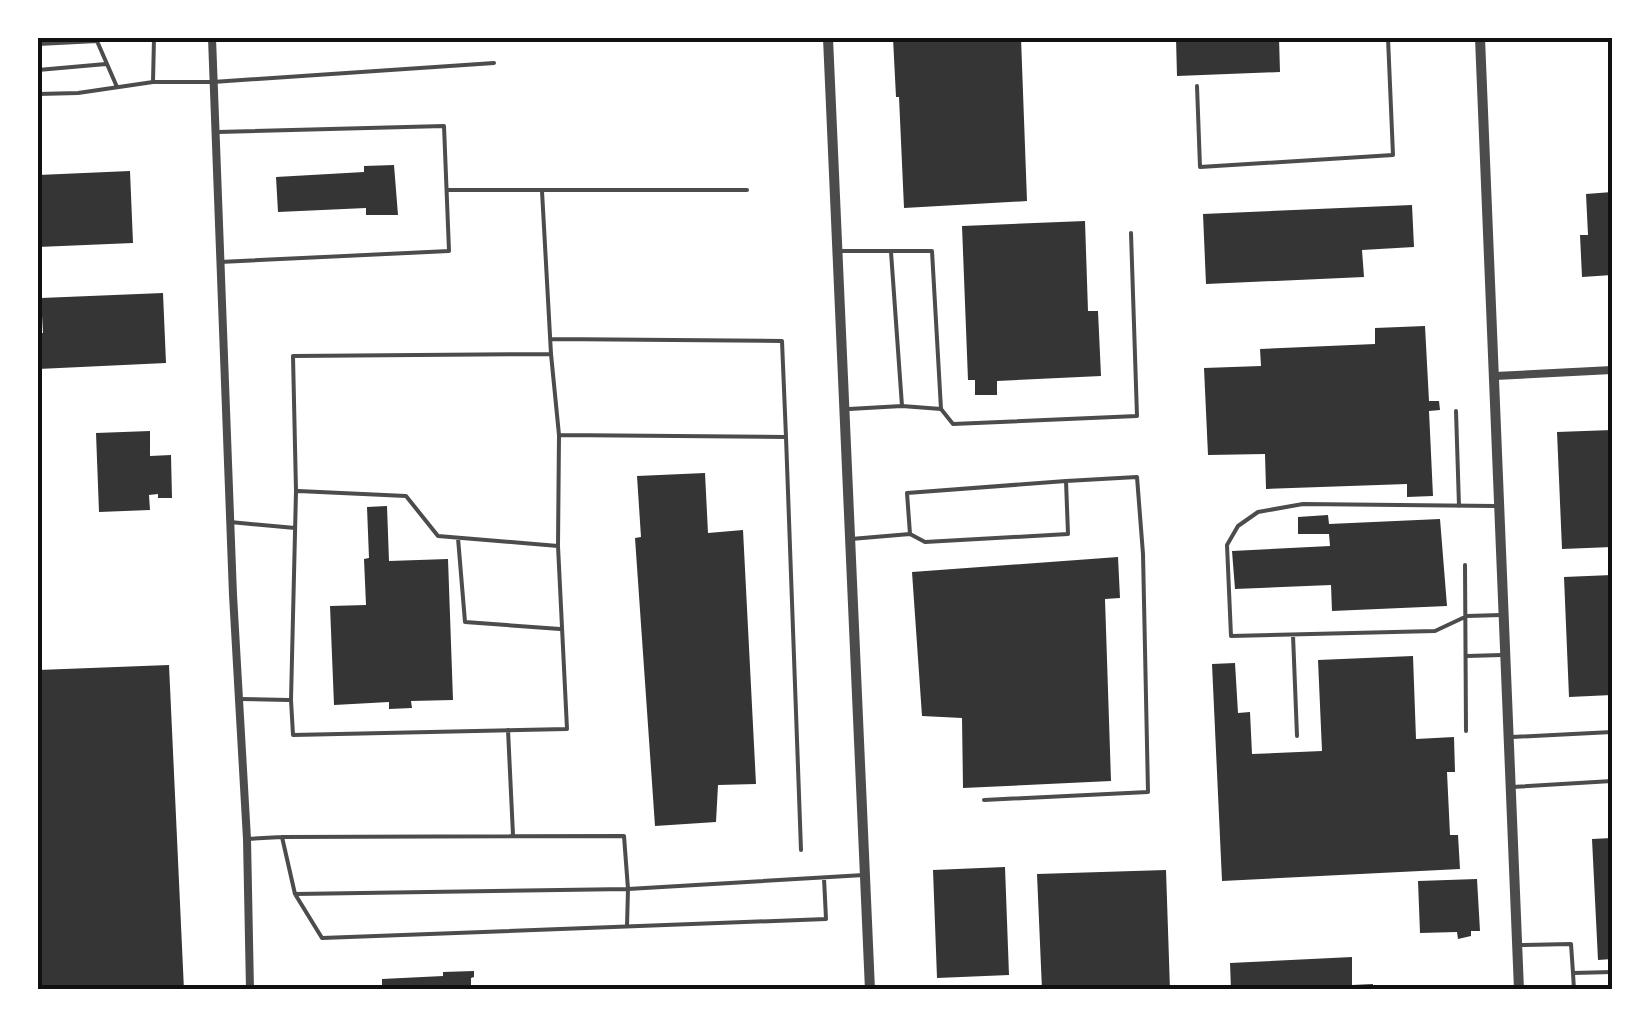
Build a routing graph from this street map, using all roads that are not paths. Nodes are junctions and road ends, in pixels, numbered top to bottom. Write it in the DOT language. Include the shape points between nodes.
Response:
graph roads {
  1 [pos="154,38"];
  2 [pos="212,38"];
  3 [pos="828,38"];
  4 [pos="1388,38"];
  5 [pos="1480,38"];
  6 [pos="38,44"];
  7 [pos="494,63"];
  8 [pos="106,64"];
  9 [pos="38,70"];
  10 [pos="153,82"];
  11 [pos="214,82"];
  12 [pos="1197,86"];
  13 [pos="116,87"];
  14 [pos="38,94"];
  15 [pos="215,132"];
  16 [pos="448,190"];
  17 [pos="746,190"];
  18 [pos="542,191"];
  19 [pos="1132,232"];
  20 [pos="836,251"];
  21 [pos="891,251"];
  22 [pos="220,262"];
  23 [pos="551,339"];
  24 [pos="551,354"];
  25 [pos="1612,370"];
  26 [pos="1496,376"];
  27 [pos="902,406"];
  28 [pos="844,409"];
  29 [pos="941,409"];
  30 [pos="1456,412"];
  31 [pos="559,435"];
  32 [pos="786,437"];
  33 [pos="1066,482"];
  34 [pos="296,491"];
  35 [pos="1459,506"];
  36 [pos="1501,506"];
  37 [pos="230,522"];
  38 [pos="296,528"];
  39 [pos="910,534"];
  40 [pos="458,538"];
  41 [pos="852,539"];
  42 [pos="558,546"];
  43 [pos="1465,565"];
  44 [pos="1505,615"];
  45 [pos="1467,616"];
  46 [pos="562,629"];
  47 [pos="1293,635"];
  48 [pos="1507,655"];
  49 [pos="1467,656"];
  50 [pos="239,699"];
  51 [pos="291,700"];
  52 [pos="508,730"];
  53 [pos="1466,731"];
  54 [pos="1612,732"];
  55 [pos="1296,736"];
  56 [pos="1510,737"];
  57 [pos="1612,782"];
  58 [pos="1512,787"];
  59 [pos="984,800"];
  60 [pos="512,835"];
  61 [pos="282,837"];
  62 [pos="247,838"];
  63 [pos="801,850"];
  64 [pos="864,875"];
  65 [pos="824,878"];
  66 [pos="628,889"];
  67 [pos="294,894"];
  68 [pos="627,926"];
  69 [pos="1518,946"];
  70 [pos="1612,972"];
  71 [pos="1573,974"];
  72 [pos="250,990"];
  73 [pos="870,990"];
  74 [pos="1519,990"];
  75 [pos="1574,990"];
  1 -- 10 [label="lane"];
  2 -- 11 [label="street"];
  3 -- 20 [label="street"];
  4 -- 12 [label="lane" via="1393,155 1200,167"];
  5 -- 26 [label="street"];
  6 -- 8 [label="lane" via="97,41"];
  7 -- 11 [label="lane"];
  8 -- 9 [label="lane"];
  8 -- 13 [label="lane"];
  10 -- 11 [label="lane"];
  10 -- 13 [label="lane"];
  11 -- 15 [label="street"];
  13 -- 14 [label="lane"];
  15 -- 16 [label="lane" via="444,126"];
  15 -- 22 [label="street"];
  16 -- 18 [label="lane"];
  16 -- 22 [label="lane" via="449,250"];
  17 -- 18 [label="lane"];
  18 -- 23 [label="lane"];
  19 -- 29 [label="lane" via="1137,416 953,424"];
  20 -- 21 [label="lane"];
  20 -- 28 [label="street"];
  21 -- 27 [label="lane"];
  21 -- 29 [label="lane" via="932,251"];
  22 -- 37 [label="street"];
  23 -- 24 [label="lane"];
  23 -- 32 [label="lane" via="782,342"];
  24 -- 31 [label="lane"];
  24 -- 34 [label="lane" via="293,356"];
  25 -- 26 [label="street"];
  26 -- 36 [label="street"];
  27 -- 28 [label="lane"];
  27 -- 29 [label="lane"];
  28 -- 41 [label="street"];
  30 -- 35 [label="lane"];
  31 -- 32 [label="lane"];
  31 -- 42 [label="lane"];
  32 -- 63 [label="lane"];
  33 -- 39 [label="lane" via="907,493"];
  33 -- 39 [label="lane" via="1068,534 925,542"];
  33 -- 59 [label="lane" via="1136,477 1148,792"];
  34 -- 38 [label="lane"];
  34 -- 40 [label="lane" via="406,496 438,536"];
  35 -- 36 [label="lane"];
  35 -- 47 [label="lane" via="1303,504 1258,512 1238,526 1227,545 1231,636"];
  36 -- 44 [label="street"];
  37 -- 38 [label="lane"];
  37 -- 50 [label="street"];
  38 -- 51 [label="lane"];
  39 -- 41 [label="lane"];
  40 -- 42 [label="lane"];
  40 -- 46 [label="lane" via="465,622"];
  41 -- 64 [label="street"];
  42 -- 46 [label="lane"];
  43 -- 45 [label="lane"];
  44 -- 45 [label="lane"];
  44 -- 48 [label="street"];
  45 -- 47 [label="lane" via="1436,631"];
  45 -- 49 [label="lane"];
  46 -- 52 [label="lane" via="566,729"];
  47 -- 55 [label="lane"];
  48 -- 49 [label="lane"];
  48 -- 56 [label="street"];
  49 -- 53 [label="lane"];
  50 -- 51 [label="lane"];
  50 -- 62 [label="street"];
  51 -- 52 [label="lane" via="293,735"];
  52 -- 60 [label="lane"];
  54 -- 56 [label="lane"];
  56 -- 58 [label="street"];
  57 -- 58 [label="lane"];
  58 -- 69 [label="street"];
  60 -- 61 [label="lane"];
  60 -- 66 [label="lane" via="624,836"];
  61 -- 62 [label="lane"];
  61 -- 67 [label="lane"];
  62 -- 72 [label="street"];
  64 -- 65 [label="lane"];
  64 -- 73 [label="street"];
  65 -- 66 [label="lane"];
  65 -- 68 [label="lane" via="826,919"];
  66 -- 67 [label="lane"];
  66 -- 68 [label="lane"];
  67 -- 68 [label="lane" via="322,938"];
  69 -- 71 [label="lane" via="1571,944"];
  69 -- 74 [label="street"];
  70 -- 71 [label="lane"];
  71 -- 75 [label="lane"];
}
